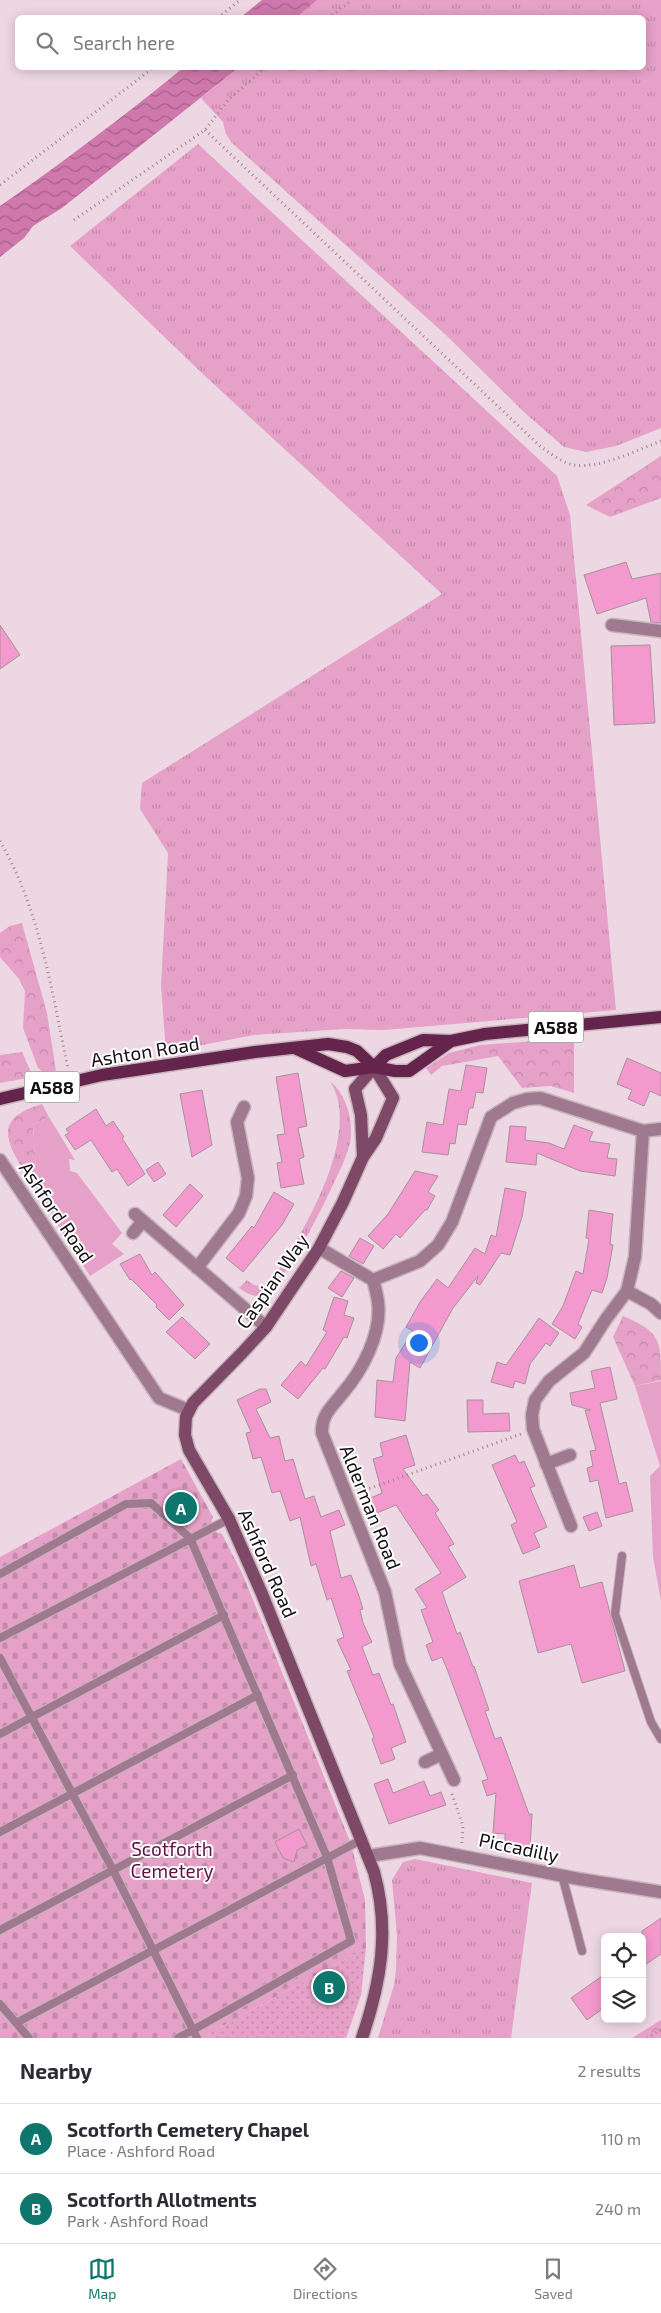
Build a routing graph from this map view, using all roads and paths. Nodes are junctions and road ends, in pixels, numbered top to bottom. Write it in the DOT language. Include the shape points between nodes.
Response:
graph roads {
  1 [pos="240,0"];
  2 [pos="352,0"];
  3 [pos="222,15"];
  4 [pos="332,15"];
  5 [pos="150,70"];
  6 [pos="263,70"];
  7 [pos="205,130"];
  8 [pos="0,185"];
  9 [pos="74,220"];
  10 [pos="661,441"];
  11 [pos="612,625"];
  12 [pos="661,631"];
  13 [pos="0,841"];
  14 [pos="661,1017"];
  15 [pos="451,1041"];
  16 [pos="297,1049"];
  17 [pos="374,1067"];
  18 [pos="71,1083"];
  19 [pos="0,1099"];
  20 [pos="244,1107"];
  21 [pos="661,1129"];
  22 [pos="643,1132"];
  23 [pos="363,1157"];
  24 [pos="0,1160"];
  25 [pos="134,1233"];
  26 [pos="319,1248"];
  27 [pos="197,1268"];
  28 [pos="373,1280"];
  29 [pos="627,1291"];
  30 [pos="661,1313"];
  31 [pos="266,1327"];
  32 [pos="188,1410"];
  33 [pos="533,1429"];
  34 [pos="570,1455"];
  35 [pos="546,1464"];
  36 [pos="347,1497"];
  37 [pos="229,1519"];
  38 [pos="571,1526"];
  39 [pos="190,1538"];
  40 [pos="622,1556"];
  41 [pos="0,1574"];
  42 [pos="224,1615"];
  43 [pos="0,1638"];
  44 [pos="0,1658"];
  45 [pos="258,1695"];
  46 [pos="31,1718"];
  47 [pos="0,1734"];
  48 [pos="661,1739"];
  49 [pos="442,1754"];
  50 [pos="425,1762"];
  51 [pos="293,1775"];
  52 [pos="454,1780"];
  53 [pos="72,1795"];
  54 [pos="0,1832"];
  55 [pos="363,1839"];
  56 [pos="460,1854"];
  57 [pos="369,1856"];
  58 [pos="327,1857"];
  59 [pos="113,1870"];
  60 [pos="562,1876"];
  61 [pos="661,1892"];
  62 [pos="0,1930"];
  63 [pos="154,1949"];
  64 [pos="582,1950"];
  65 [pos="0,2004"];
  66 [pos="16,2023"];
  67 [pos="193,2030"];
  68 [pos="661,2030"];
  69 [pos="28,2038"];
  70 [pos="178,2038"];
  71 [pos="197,2038"];
  72 [pos="362,2038"];
  73 [pos="647,2038"];
  1 -- 3 [label="path"];
  2 -- 4 [label="path"];
  5 -- 8 [label="path"];
  6 -- 7 [label="path" via="229,99"];
  7 -- 9 [label="path"];
  7 -- 10 [label="path" via="540,446 560,459 581,465 623,456"];
  11 -- 12 [label="street"];
  13 -- 18 [label="path" via="32,912"];
  14 -- 15 [label="main road, Ashton Road / A588" via="484,1034"];
  15 -- 17 [label="main road, Ashton Road / A588" via="412,1043 386,1055"];
  15 -- 17 [label="main road, Ashton Road / A588" via="409,1070"];
  16 -- 17 [label="main road, Ashton Road" via="345,1071"];
  16 -- 17 [label="main road, Ashton Road / A588" via="328,1044 346,1047 356,1051"];
  16 -- 18 [label="main road, Ashton Road / A588" via="246,1053 102,1075"];
  17 -- 23 [label="street, Caspian Way" via="355,1089 361,1115"];
  17 -- 23 [label="street, Caspian Way" via="393,1098 376,1138"];
  18 -- 19 [label="main road, Ashton Road / A588"];
  20 -- 27 [label="street" via="237,1122 248,1178 246,1196 239,1213"];
  21 -- 22 [label="street"];
  22 -- 28 [label="street" via="540,1098 513,1103 492,1118 452,1222 438,1245 420,1261"];
  22 -- 29 [label="street" via="635,1257"];
  23 -- 26 [label="street, Caspian Way"];
  24 -- 32 [label="street, Ashford Road" via="158,1398"];
  25 -- 27 [label="street" via="139,1217"];
  26 -- 28 [label="street"];
  26 -- 31 [label="street, Caspian Way"];
  27 -- 31 [label="street"];
  28 -- 36 [label="street, Alderman Road" via="379,1304 376,1331 364,1360 321,1422 322,1433"];
  29 -- 30 [label="street"];
  29 -- 33 [label="street" via="584,1353 549,1381 535,1400"];
  31 -- 32 [label="street, Caspian Way"];
  32 -- 37 [label="street, Ashford Road" via="186,1442"];
  33 -- 35 [label="street"];
  33 -- 36 [label="path"];
  34 -- 35 [label="street"];
  35 -- 38 [label="street"];
  36 -- 49 [label="street, Alderman Road" via="385,1592 400,1664"];
  37 -- 39 [label="lane"];
  37 -- 55 [label="street, Ashford Road"];
  39 -- 41 [label="lane" via="151,1503 126,1504"];
  39 -- 42 [label="lane"];
  39 -- 43 [label="lane"];
  40 -- 48 [label="lane" via="615,1614 651,1722"];
  42 -- 45 [label="lane"];
  42 -- 46 [label="lane"];
  44 -- 46 [label="lane"];
  45 -- 51 [label="lane"];
  45 -- 53 [label="lane"];
  46 -- 47 [label="lane"];
  46 -- 53 [label="lane"];
  49 -- 50 [label="street"];
  49 -- 52 [label="street, Alderman Road"];
  51 -- 58 [label="lane"];
  51 -- 59 [label="lane"];
  52 -- 56 [label="path" via="449,1787 463,1826"];
  53 -- 54 [label="lane"];
  53 -- 59 [label="lane"];
  55 -- 57 [label="street, Ashford Road"];
  55 -- 58 [label="lane"];
  56 -- 57 [label="street, Piccadilly" via="420,1848"];
  56 -- 60 [label="street, Piccadilly"];
  57 -- 72 [label="street, Ashford Road" via="381,1901 382,1950 378,1987"];
  58 -- 63 [label="lane"];
  58 -- 67 [label="lane" via="351,1940"];
  59 -- 62 [label="lane"];
  59 -- 63 [label="lane"];
  60 -- 61 [label="street, Piccadilly"];
  60 -- 64 [label="lane"];
  63 -- 66 [label="lane"];
  63 -- 67 [label="lane"];
  65 -- 66 [label="lane"];
  66 -- 69 [label="lane"];
  67 -- 70 [label="lane"];
  67 -- 71 [label="lane"];
  68 -- 73 [label="path"];
}
